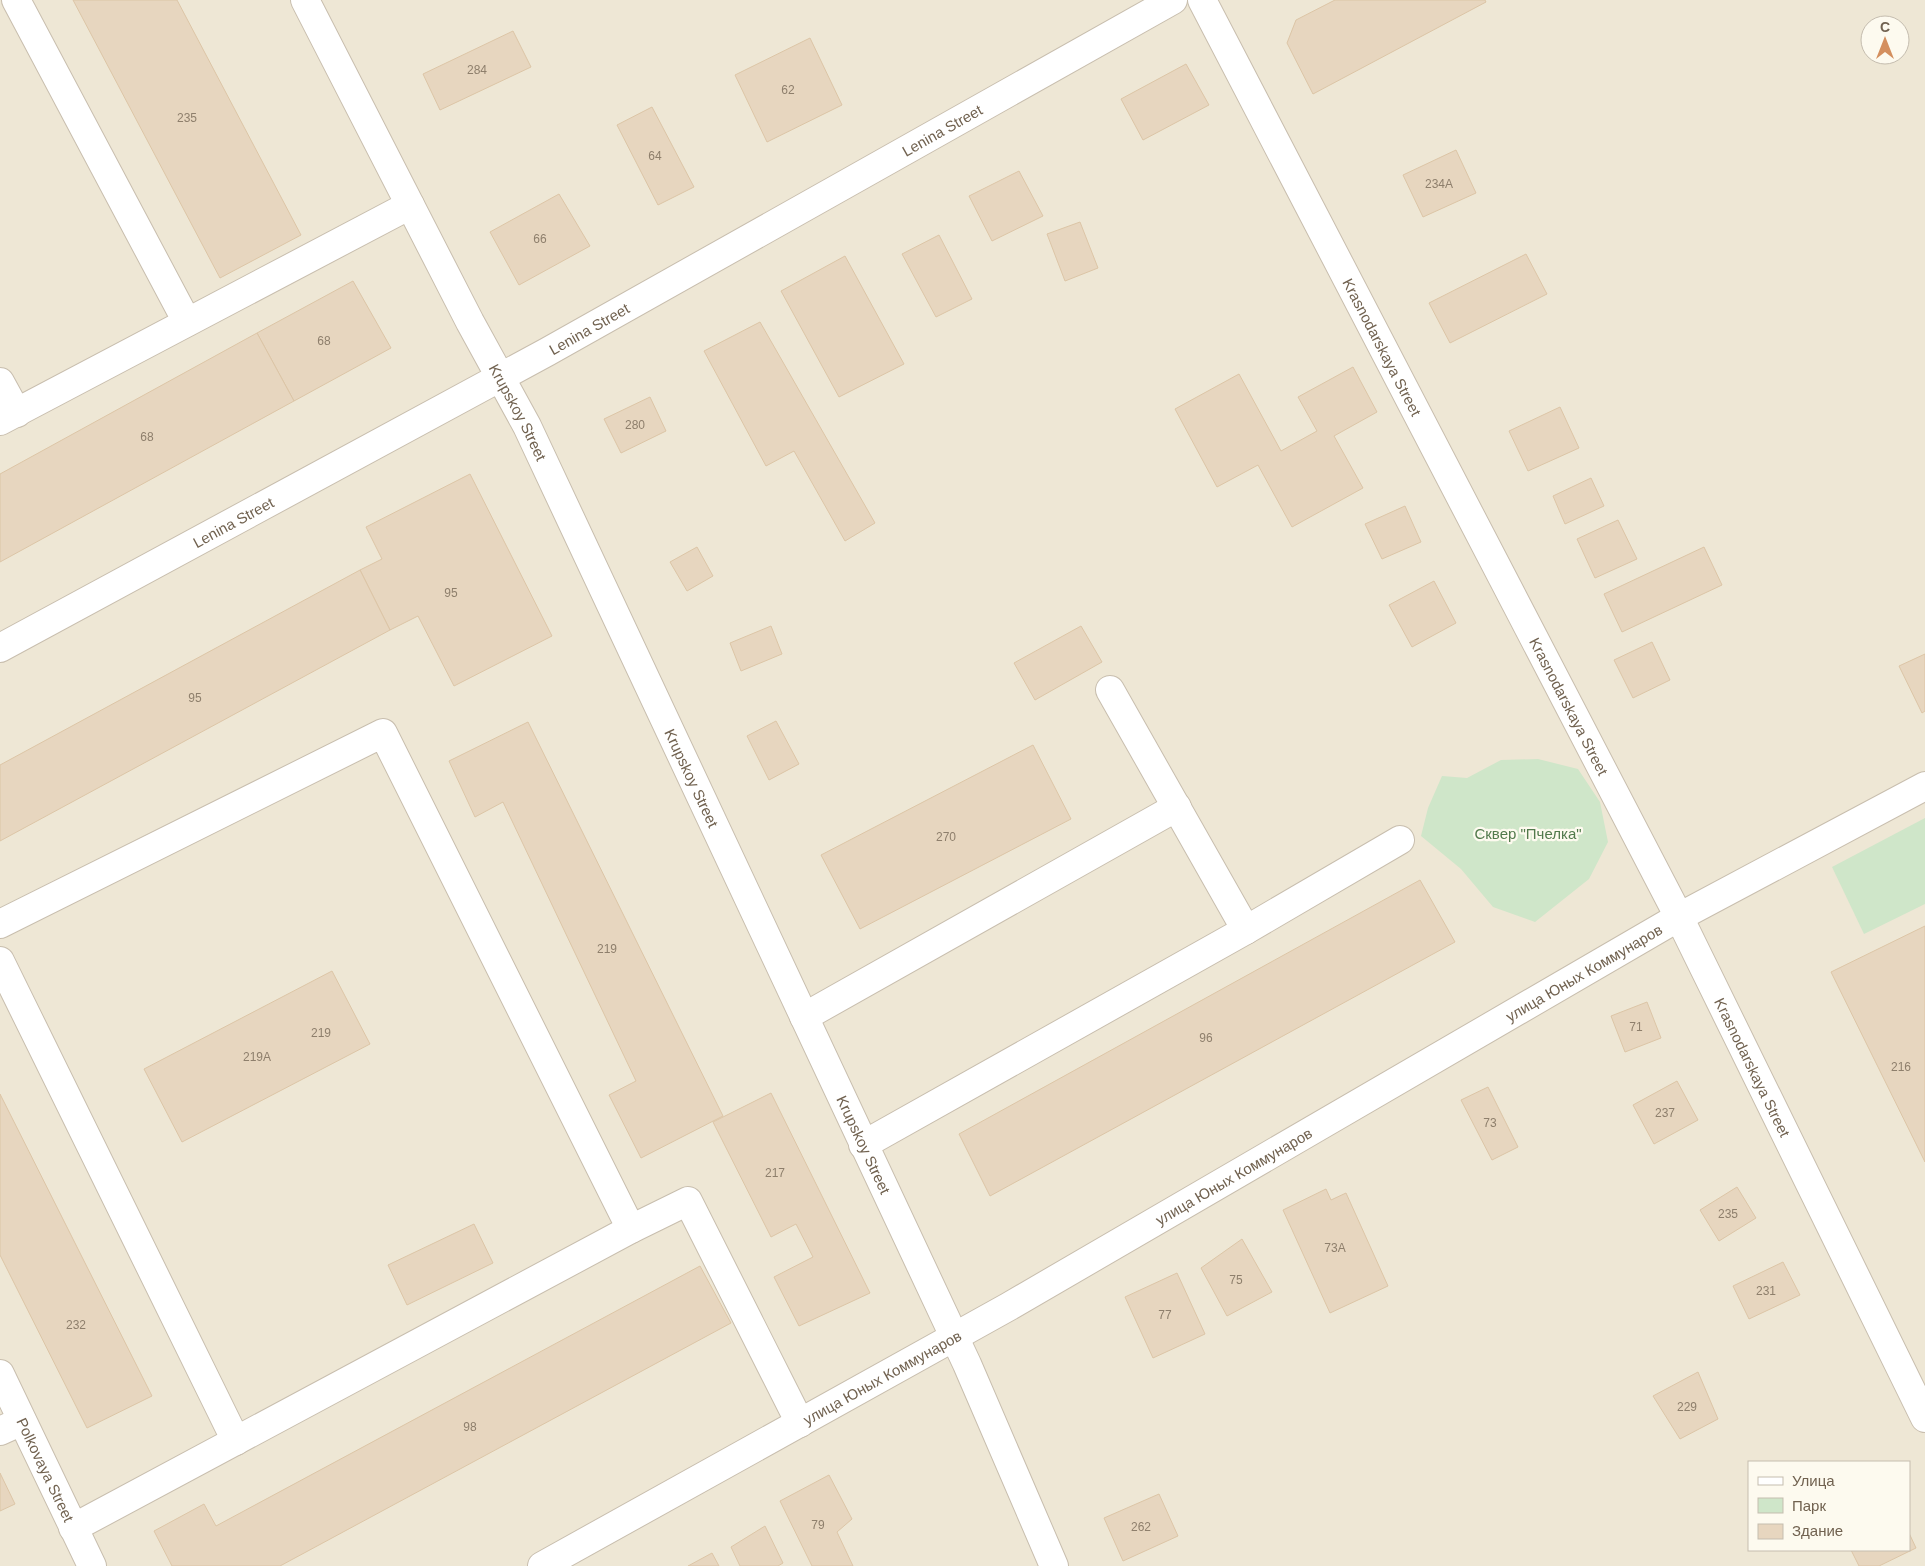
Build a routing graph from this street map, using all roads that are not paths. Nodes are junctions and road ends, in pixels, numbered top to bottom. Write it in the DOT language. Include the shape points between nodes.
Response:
graph roads {
  1 [pos="16,0"];
  2 [pos="305,0"];
  3 [pos="1173,0"];
  4 [pos="1202,0"];
  5 [pos="410,205"];
  6 [pos="188,322"];
  7 [pos="500,377"];
  8 [pos="0,382"];
  9 [pos="8,417"];
  10 [pos="0,648"];
  11 [pos="1110,690"];
  12 [pos="1925,786"];
  13 [pos="1177,808"];
  14 [pos="1400,840"];
  15 [pos="1679,917"];
  16 [pos="0,924"];
  17 [pos="1246,930"];
  18 [pos="0,961"];
  19 [pos="804,1017"];
  20 [pos="863,1145"];
  21 [pos="631,1229"];
  22 [pos="954,1338"];
  23 [pos="0,1374"];
  24 [pos="1925,1418"];
  25 [pos="800,1424"];
  26 [pos="11,1426"];
  27 [pos="236,1441"];
  28 [pos="73,1528"];
  29 [pos="92,1566"];
  30 [pos="542,1566"];
  31 [pos="1054,1566"];
  1 -- 6 [label="street"];
  2 -- 5 [label="street, Krupskoy Street"];
  3 -- 7 [label="street, Lenina Street"];
  4 -- 15 [label="street, Krasnodarskaya Street"];
  5 -- 6 [label="street"];
  5 -- 7 [label="street, Krupskoy Street"];
  6 -- 9 [label="street"];
  7 -- 10 [label="street, Lenina Street"];
  7 -- 19 [label="street, Krupskoy Street" via="527,426"];
  8 -- 9 [label="street"];
  11 -- 13 [label="street"];
  12 -- 15 [label="street, улица Юных Коммунаров"];
  13 -- 17 [label="street"];
  13 -- 19 [label="street"];
  14 -- 17 [label="street"];
  15 -- 22 [label="street, улица Юных Коммунаров"];
  15 -- 24 [label="street, Krasnodarskaya Street"];
  16 -- 21 [label="street" via="383,733"];
  17 -- 20 [label="street"];
  18 -- 27 [label="street"];
  19 -- 20 [label="street, Krupskoy Street"];
  20 -- 22 [label="street, Krupskoy Street"];
  21 -- 25 [label="street" via="688,1201"];
  21 -- 27 [label="street"];
  22 -- 25 [label="street, улица Юных Коммунаров"];
  22 -- 31 [label="street, Krupskoy Street"];
  23 -- 26 [label="street, Polkovaya Street"];
  25 -- 30 [label="street, улица Юных Коммунаров"];
  26 -- 28 [label="street, Polkovaya Street"];
  27 -- 28 [label="street"];
  28 -- 29 [label="street, Polkovaya Street"];
}
